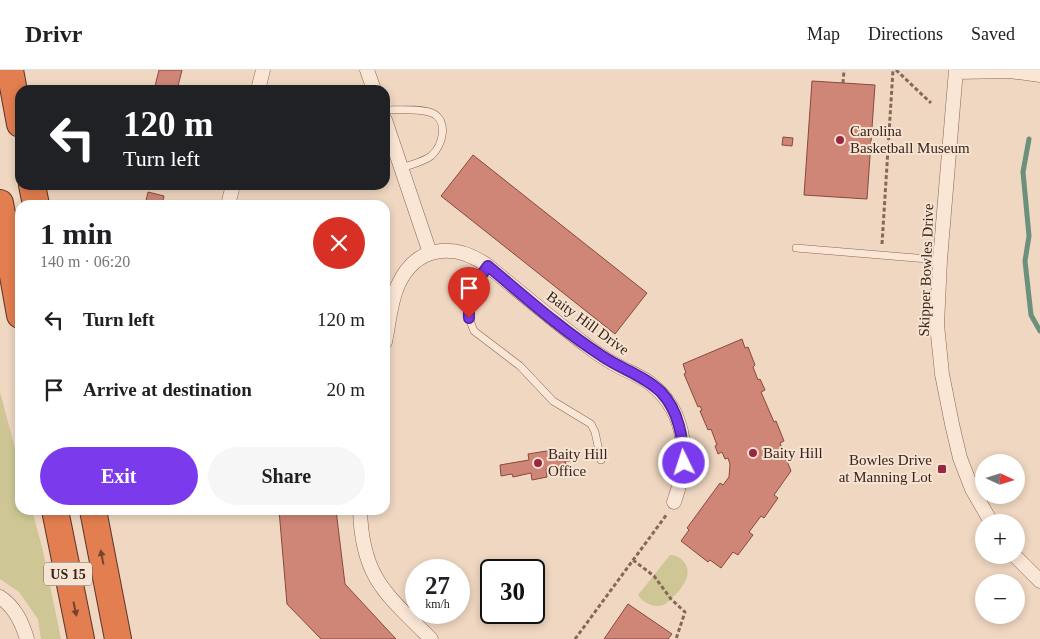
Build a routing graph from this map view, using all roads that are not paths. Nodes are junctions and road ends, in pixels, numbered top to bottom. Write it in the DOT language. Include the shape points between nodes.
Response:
graph roads {
  1 [pos="10,70"];
  2 [pos="263,70"];
  3 [pos="367,70"];
  4 [pos="956,71"];
  5 [pos="1040,75"];
  6 [pos="259,85"];
  7 [pos="372,85"];
  8 [pos="15,97"];
  9 [pos="390,110"];
  10 [pos="390,134"];
  11 [pos="402,168"];
  12 [pos="0,203"];
  13 [pos="796,248"];
  14 [pos="430,253"];
  15 [pos="940,260"];
  16 [pos="488,266"];
  17 [pos="15,287"];
  18 [pos="390,315"];
  19 [pos="601,460"];
  20 [pos="674,502"];
  21 [pos="986,514"];
  22 [pos="56,515"];
  23 [pos="94,515"];
  24 [pos="360,515"];
  25 [pos="1023,564"];
  26 [pos="1040,581"];
  27 [pos="0,597"];
  28 [pos="27,639"];
  29 [pos="82,639"];
  30 [pos="118,639"];
  31 [pos="431,639"];
  1 -- 8 [label="highway"];
  2 -- 6 [label="street"];
  3 -- 7 [label="street"];
  4 -- 5 [label="street" via="1010,71"];
  4 -- 15 [label="street, Skipper Bowles Drive"];
  9 -- 11 [label="lane" via="426,111 438,116 441,122 442,136 436,150 424,160"];
  10 -- 11 [label="street"];
  11 -- 14 [label="street"];
  12 -- 17 [label="highway"];
  13 -- 15 [label="lane"];
  14 -- 16 [label="street, Baity Hill Drive" via="442,251 472,255"];
  14 -- 18 [label="street" via="402,276"];
  15 -- 21 [label="street, Skipper Bowles Drive" via="938,325 942,374 968,479"];
  16 -- 19 [label="lane" via="476,282 468,304 474,331 520,366 553,401 591,424 596,432"];
  16 -- 20 [label="street, Baity Hill Drive" via="586,345 661,393 677,420 684,448 682,479"];
  22 -- 29 [label="highway, US 15, one-way"];
  30 -- 23 [label="highway, US 15, one-way"];
  24 -- 31 [label="street" via="364,550 380,587"];
  25 -- 26 [label="street"];
  27 -- 28 [label="street" via="17,614"];
}
